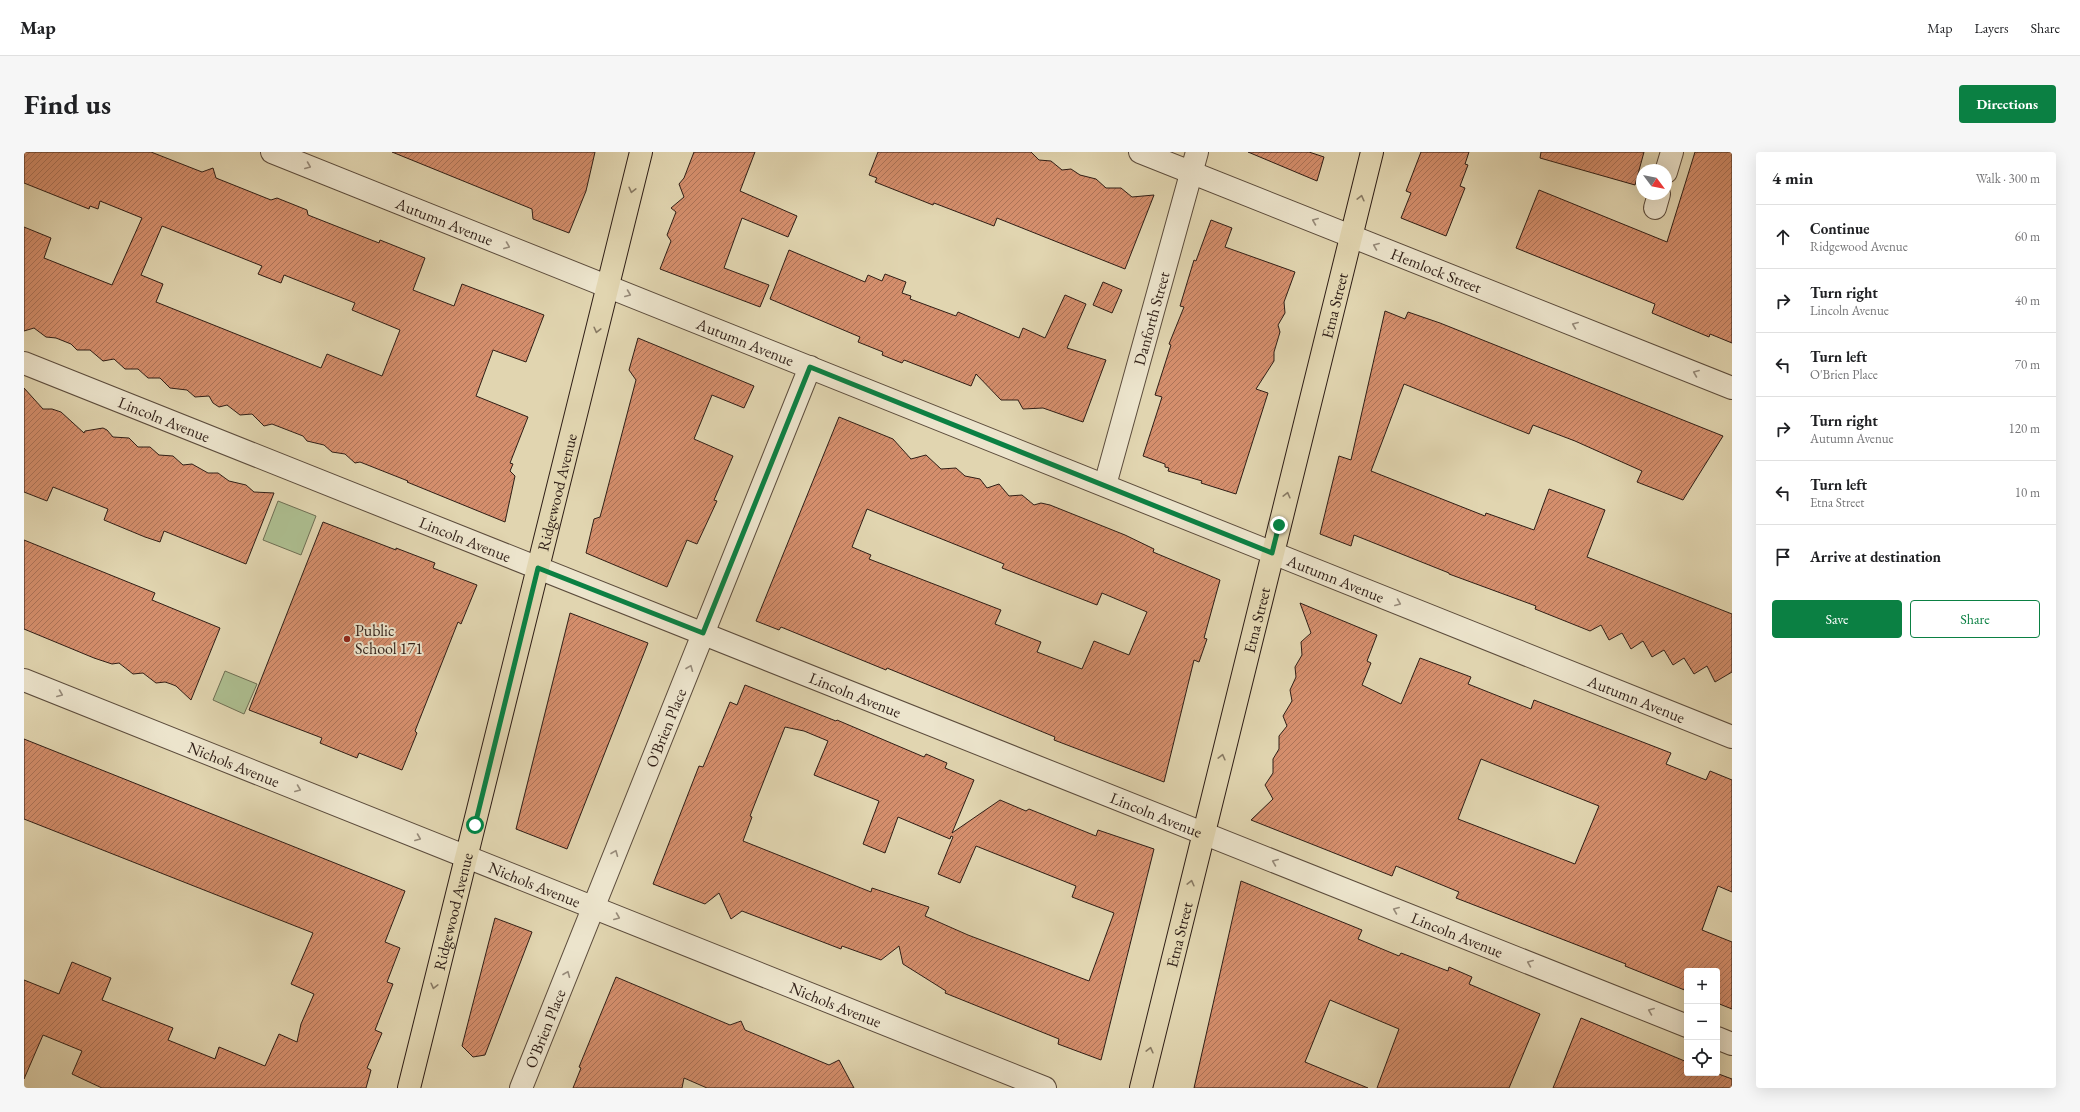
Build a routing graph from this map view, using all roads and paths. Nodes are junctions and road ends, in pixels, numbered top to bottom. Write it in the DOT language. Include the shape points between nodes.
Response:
graph roads {
  1 [pos="272,152"];
  2 [pos="641,152"];
  3 [pos="1140,152"];
  4 [pos="1372,152"];
  5 [pos="1672,152"];
  6 [pos="1194,162"];
  7 [pos="1668,164"];
  8 [pos="1351,236"];
  9 [pos="608,286"];
  10 [pos="24,363"];
  11 [pos="810,367"];
  12 [pos="1732,388"];
  13 [pos="1105,485"];
  14 [pos="1272,553"];
  15 [pos="538,568"];
  16 [pos="703,633"];
  17 [pos="24,680"];
  18 [pos="1732,737"];
  19 [pos="1204,833"];
  20 [pos="467,857"];
  21 [pos="594,908"];
  22 [pos="1684,1025"];
  23 [pos="1720,1039"];
  24 [pos="1732,1044"];
  25 [pos="1007,1081"];
  26 [pos="409,1088"];
  27 [pos="521,1088"];
  28 [pos="1045,1088"];
  29 [pos="1141,1088"];
  1 -- 9 [label="street, Autumn Avenue, one-way"];
  2 -- 9 [label="main road, Ridgewood Avenue, one-way"];
  3 -- 6 [label="street, Hemlock Street"];
  8 -- 4 [label="main road, Etna Street, one-way"];
  5 -- 7 [label="street"];
  8 -- 6 [label="street, Hemlock Street, one-way"];
  6 -- 13 [label="street, Danforth Street"];
  12 -- 8 [label="street, Hemlock Street, one-way"];
  14 -- 8 [label="main road, Etna Street, one-way"];
  9 -- 11 [label="street, Autumn Avenue, one-way"];
  9 -- 15 [label="main road, Ridgewood Avenue, one-way"];
  10 -- 15 [label="street, Lincoln Avenue"];
  11 -- 13 [label="street, Autumn Avenue"];
  11 -- 16 [label="street, O'Brien Place"];
  13 -- 14 [label="street, Autumn Avenue"];
  14 -- 18 [label="street, Autumn Avenue, one-way"];
  19 -- 14 [label="main road, Etna Street, one-way"];
  15 -- 16 [label="street, Lincoln Avenue"];
  15 -- 20 [label="main road, Ridgewood Avenue"];
  16 -- 19 [label="street, Lincoln Avenue"];
  21 -- 16 [label="street, O'Brien Place, one-way"];
  17 -- 20 [label="street, Nichols Avenue, one-way"];
  22 -- 19 [label="street, Lincoln Avenue, one-way"];
  29 -- 19 [label="main road, Etna Street, one-way"];
  20 -- 21 [label="street, Nichols Avenue"];
  20 -- 26 [label="main road, Ridgewood Avenue, one-way"];
  21 -- 25 [label="street, Nichols Avenue, one-way"];
  27 -- 21 [label="street, O'Brien Place, one-way"];
  23 -- 24 [label="street"];
  25 -- 28 [label="street, Nichols Avenue"];
}
